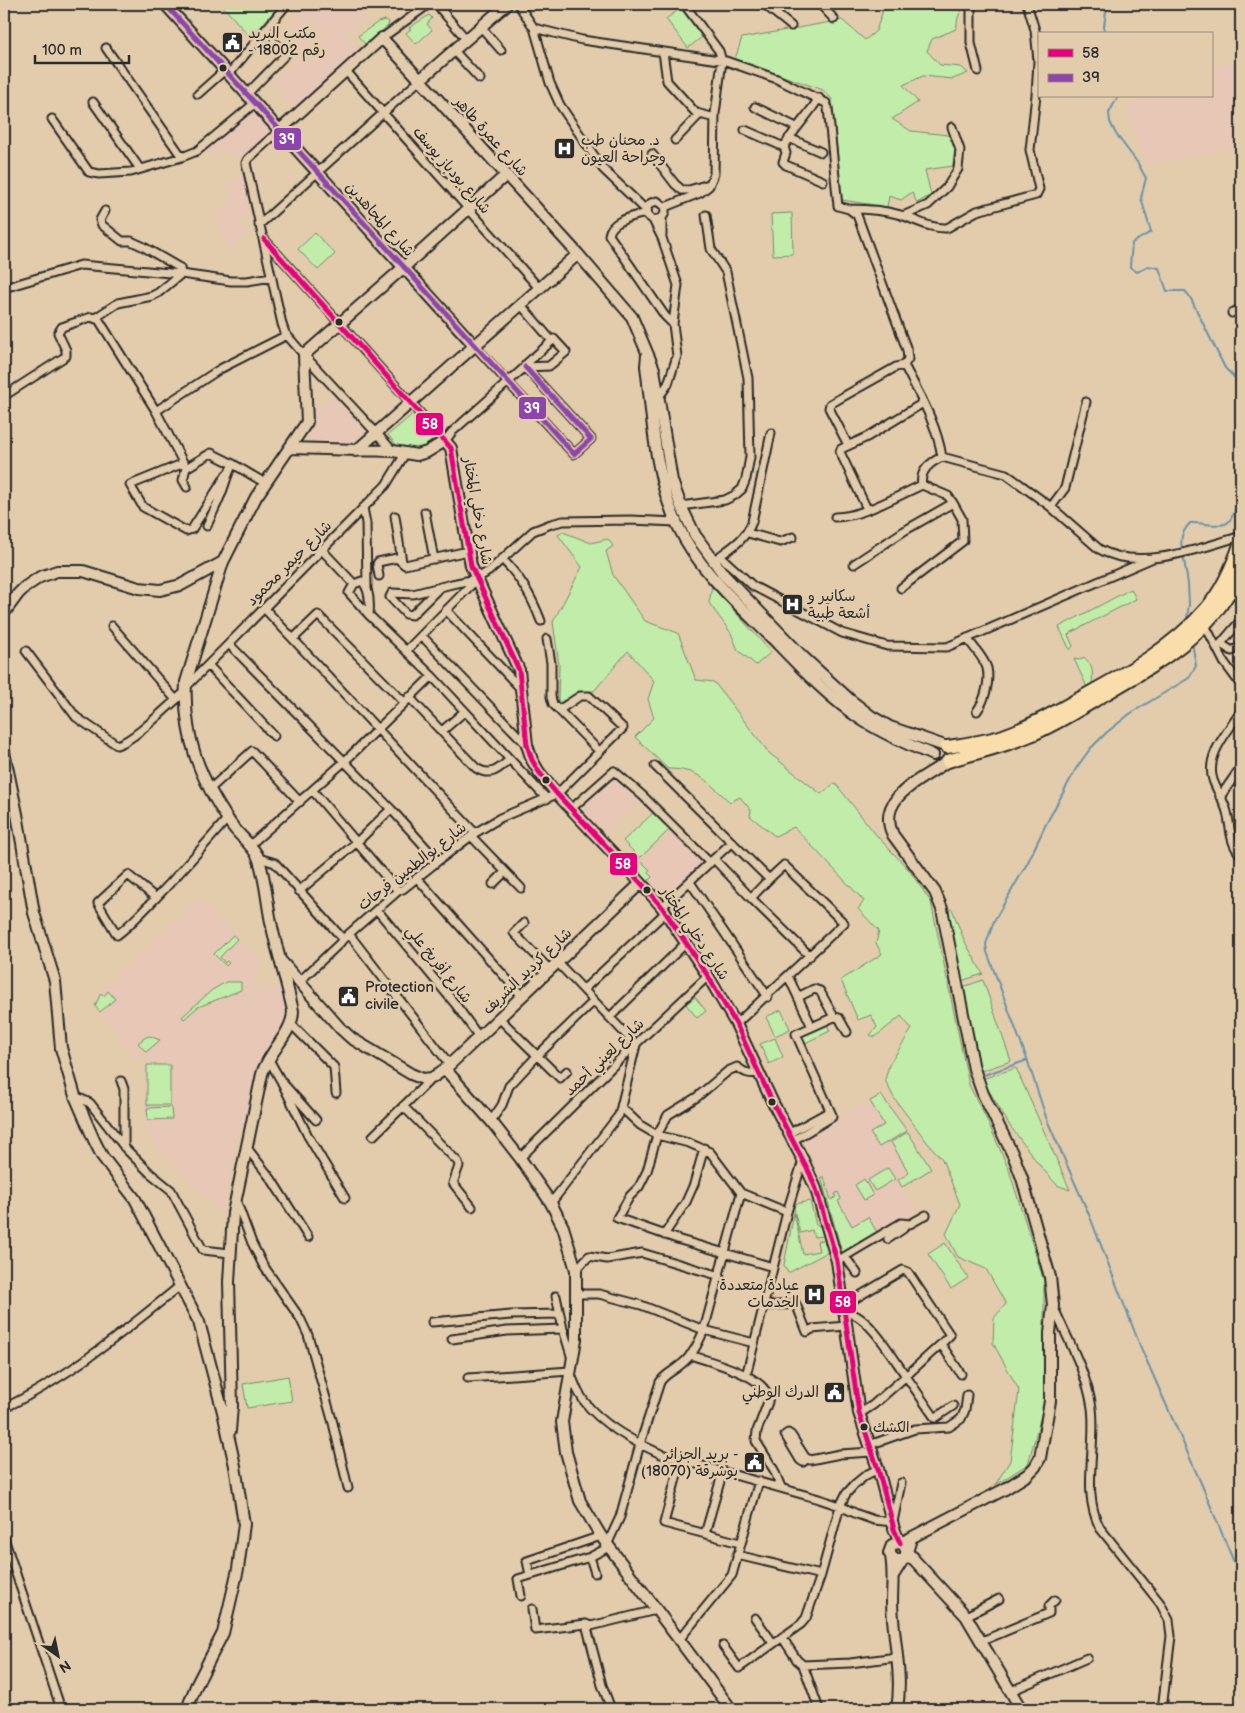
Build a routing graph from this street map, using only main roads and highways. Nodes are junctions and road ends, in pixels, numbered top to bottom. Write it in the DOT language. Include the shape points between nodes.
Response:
graph roads {
  1 [pos="165,4"];
  2 [pos="507,4"];
  3 [pos="421,79"];
  4 [pos="280,130"];
  5 [pos="506,175"];
  6 [pos="578,254"];
  7 [pos="404,268"];
  8 [pos="474,345"];
  9 [pos="655,398"];
  10 [pos="291,448"];
  11 [pos="356,451"];
  12 [pos="1241,542"];
  13 [pos="223,562"];
  14 [pos="1241,568"];
  15 [pos="4,614"];
  16 [pos="944,746"];
  17 [pos="4,752"];
  18 [pos="934,762"];
  19 [pos="642,883"];
  20 [pos="281,962"];
  21 [pos="448,1067"];
  22 [pos="230,1441"];
  23 [pos="894,1525"];
  24 [pos="906,1549"];
  25 [pos="890,1553"];
  26 [pos="894,1574"];
  27 [pos="187,1709"];
  28 [pos="731,1709"];
  29 [pos="897,1709"];
  30 [pos="1021,1709"];
  1 -- 4 [label="main road, شارع المجاهدين"];
  2 -- 3 [label="main road"];
  3 -- 4 [label="main road, شارع عمرة طاهر" via="382,38"];
  3 -- 5 [label="main road, شارع عمرة طاهر"];
  4 -- 7 [label="main road, شارع المجاهدين"];
  5 -- 6 [label="main road, شارع عمرة طاهر"];
  5 -- 7 [label="main road"];
  6 -- 8 [label="main road"];
  6 -- 9 [label="main road, شارع عمرة طاهر" via="635,322 647,354 646,366"];
  7 -- 8 [label="main road, شارع المجاهدين"];
  7 -- 10 [label="main road" via="304,355 307,422"];
  8 -- 11 [label="main road"];
  9 -- 16 [label="main road" via="672,481 681,506 695,535 716,558 735,588 803,657 871,716 890,727"];
  9 -- 18 [label="main road" via="660,471 668,502 690,548 709,573 820,686 862,720"];
  10 -- 11 [label="main road"];
  10 -- 13 [label="main road" via="247,513"];
  11 -- 19 [label="main road, شارع دخلي المختار" via="422,454 445,441 451,448 471,566 519,670 527,745 532,760 556,794"];
  12 -- 16 [label="highway" via="1222,587 1208,608 1192,625 1148,658 1023,728 1001,737"];
  13 -- 15 [label="main road" via="181,585 160,590 139,588 83,571 56,571 26,586"];
  13 -- 20 [label="main road" via="186,690 192,749 227,819 259,858"];
  14 -- 18 [label="highway" via="1205,625 1156,664 1042,729 1014,741"];
  16 -- 18 [label="main road" via="936,748"];
  16 -- 18 [label="main road" via="951,755"];
  17 -- 22 [label="main road" via="34,914 55,981 61,1048 75,1096 102,1156 135,1199 199,1322"];
  18 -- 24 [label="main road" via="893,802 888,816 889,827 935,892 942,909 974,1069 1022,1178 1050,1277 1053,1305 1050,1401 1040,1458 1035,1467"];
  19 -- 21 [label="main road, شارع كرديد الشريف"];
  19 -- 23 [label="main road, شارع دخلي المختار" via="664,910 736,1024 816,1189 840,1259 846,1326 860,1414"];
  20 -- 21 [label="main road, شارع كرديد الشريف" via="351,1038 423,1079 432,1078"];
  20 -- 22 [label="main road" via="294,1012 291,1024 268,1058 262,1074 233,1213 229,1282"];
  21 -- 28 [label="main road" via="520,1158 563,1227 576,1270 576,1340 562,1422 566,1452 580,1501 606,1542"];
  22 -- 27 [label="main road" via="244,1524 238,1569 223,1632"];
  23 -- 24 [label="main road, شارع دخلي المختار"];
  23 -- 25 [label="main road"];
  24 -- 25 [label="main road" via="894,1544"];
  24 -- 25 [label="main road" via="896,1560"];
  24 -- 26 [label="main road"];
  24 -- 30 [label="main road, شارع دخلي المختار" via="966,1616"];
  25 -- 26 [label="main road"];
  26 -- 29 [label="main road" via="892,1604 900,1693"];
}
